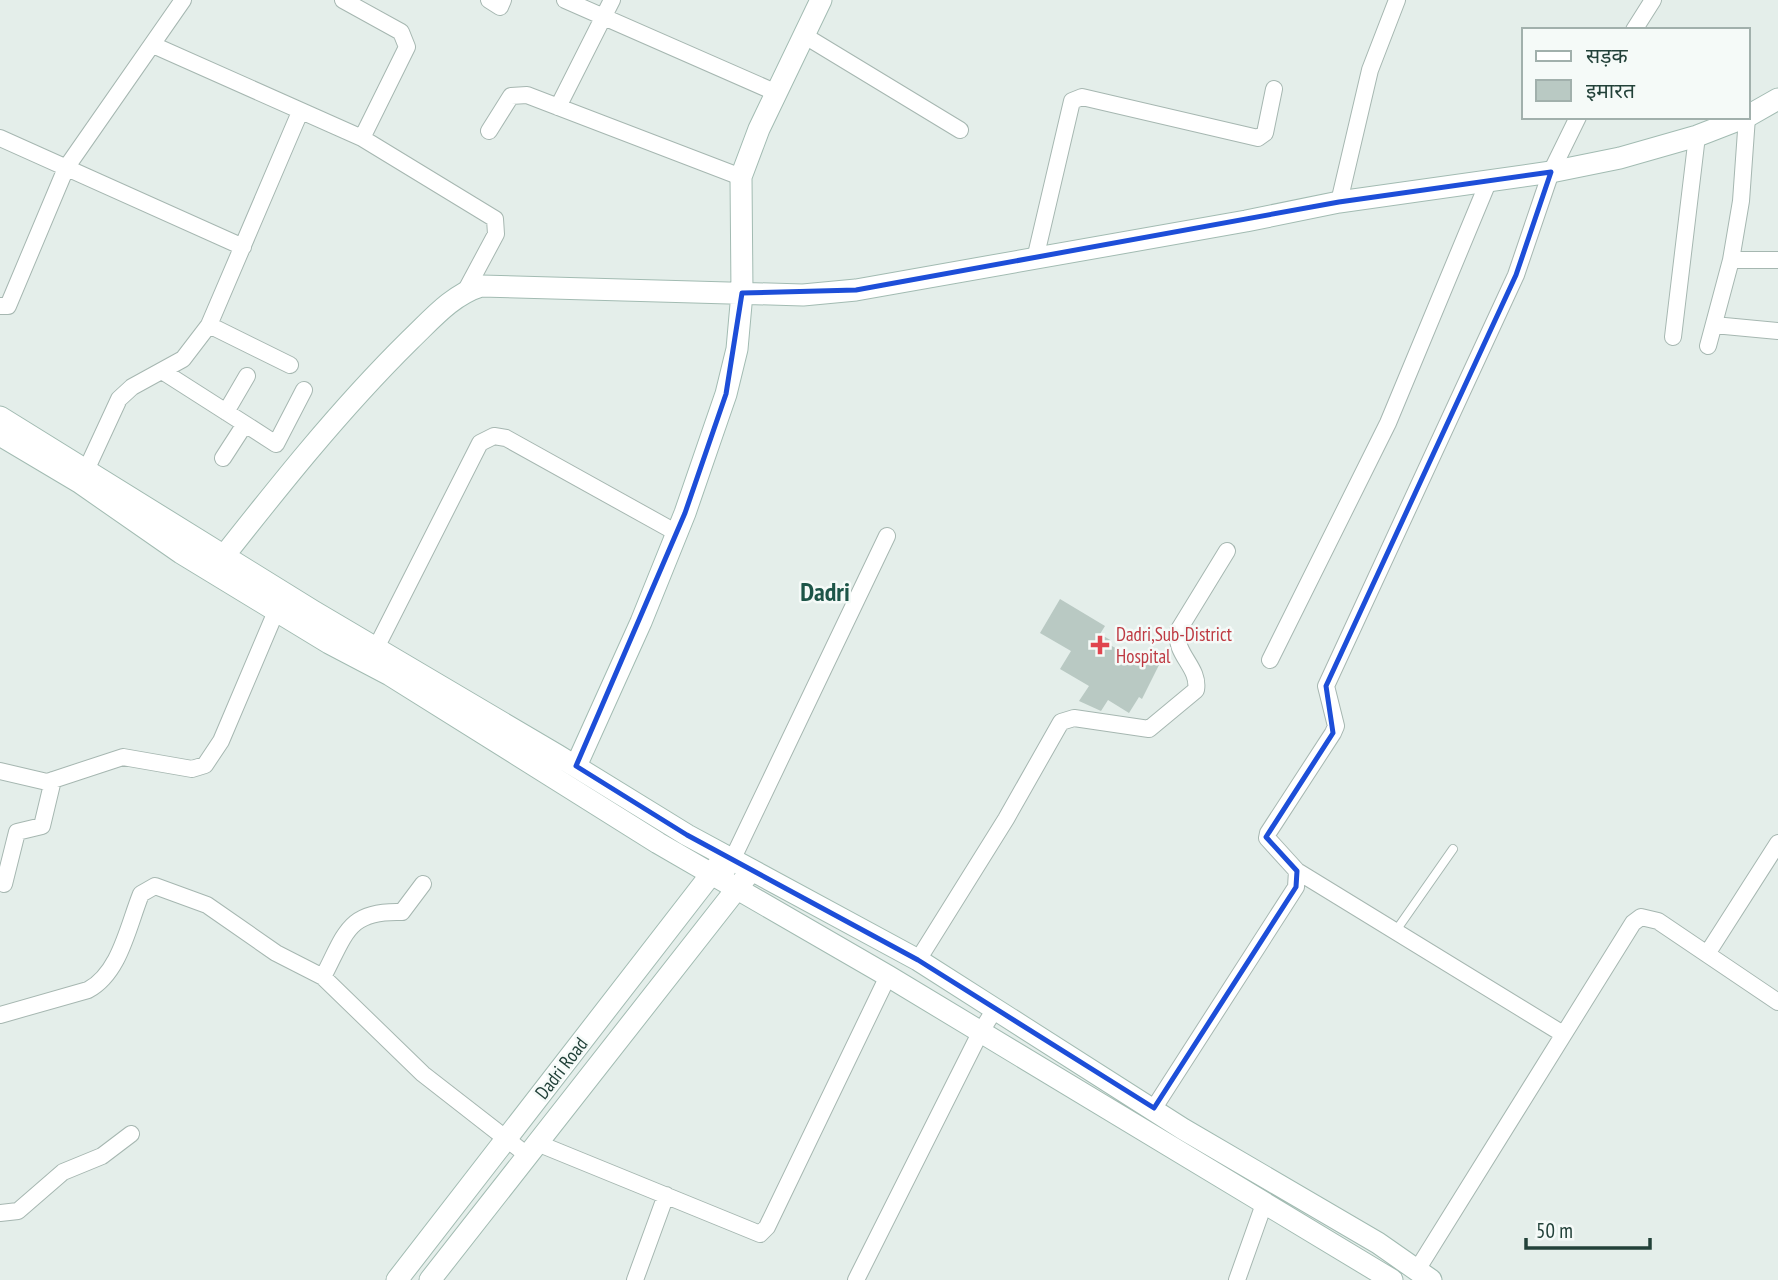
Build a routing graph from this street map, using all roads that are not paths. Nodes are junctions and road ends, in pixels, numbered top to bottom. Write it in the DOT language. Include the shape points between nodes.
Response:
graph roads {
  1 [pos="183,0"];
  2 [pos="343,0"];
  3 [pos="489,0"];
  4 [pos="503,0"];
  5 [pos="565,0"];
  6 [pos="612,0"];
  7 [pos="821,0"];
  8 [pos="1396,0"];
  9 [pos="1653,0"];
  10 [pos="604,16"];
  11 [pos="1635,28"];
  12 [pos="805,36"];
  13 [pos="153,45"];
  14 [pos="1274,89"];
  15 [pos="777,93"];
  16 [pos="1778,99"];
  17 [pos="558,107"];
  18 [pos="300,112"];
  19 [pos="1750,115"];
  20 [pos="1577,119"];
  21 [pos="1742,119"];
  22 [pos="1747,119"];
  23 [pos="960,130"];
  24 [pos="489,131"];
  25 [pos="1697,136"];
  26 [pos="0,138"];
  27 [pos="362,138"];
  28 [pos="66,168"];
  29 [pos="1551,172"];
  30 [pos="741,177"];
  31 [pos="1489,180"];
  32 [pos="1339,202"];
  33 [pos="243,247"];
  34 [pos="1035,258"];
  35 [pos="1731,260"];
  36 [pos="1778,261"];
  37 [pos="466,290"];
  38 [pos="742,293"];
  39 [pos="0,306"];
  40 [pos="209,325"];
  41 [pos="1714,325"];
  42 [pos="1778,331"];
  43 [pos="1673,337"];
  44 [pos="1708,346"];
  45 [pos="290,365"];
  46 [pos="162,371"];
  47 [pos="247,376"];
  48 [pos="304,390"];
  49 [pos="226,412"];
  50 [pos="0,417"];
  51 [pos="245,424"];
  52 [pos="0,435"];
  53 [pos="223,458"];
  54 [pos="83,476"];
  55 [pos="677,533"];
  56 [pos="887,536"];
  57 [pos="1227,551"];
  58 [pos="218,564"];
  59 [pos="277,609"];
  60 [pos="376,648"];
  61 [pos="1270,660"];
  62 [pos="576,766"];
  63 [pos="0,771"];
  64 [pos="53,780"];
  65 [pos="1778,843"];
  66 [pos="1453,849"];
  67 [pos="737,862"];
  68 [pos="1297,871"];
  69 [pos="725,881"];
  70 [pos="4,884"];
  71 [pos="423,884"];
  72 [pos="1395,932"];
  73 [pos="1707,954"];
  74 [pos="918,960"];
  75 [pos="888,976"];
  76 [pos="323,977"];
  77 [pos="1778,1002"];
  78 [pos="995,1009"];
  79 [pos="0,1015"];
  80 [pos="980,1033"];
  81 [pos="1563,1034"];
  82 [pos="1154,1108"];
  83 [pos="131,1134"];
  84 [pos="505,1140"];
  85 [pos="532,1149"];
  86 [pos="666,1195"];
  87 [pos="1264,1203"];
  88 [pos="0,1213"];
  89 [pos="1424,1275"];
  90 [pos="397,1280"];
  91 [pos="430,1280"];
  92 [pos="635,1280"];
  93 [pos="856,1280"];
  94 [pos="1237,1280"];
  95 [pos="1392,1280"];
  1 -- 13 [label="street"];
  2 -- 27 [label="street" via="401,32 407,47"];
  3 -- 4 [label="street" via="500,6"];
  5 -- 10 [label="street"];
  6 -- 10 [label="street"];
  7 -- 12 [label="street"];
  8 -- 32 [label="street" via="1370,70"];
  9 -- 11 [label="street"];
  10 -- 15 [label="street"];
  10 -- 17 [label="street"];
  12 -- 15 [label="street"];
  12 -- 23 [label="street"];
  13 -- 18 [label="street"];
  13 -- 28 [label="street"];
  14 -- 34 [label="street" via="1265,133 1258,138 1076,98"];
  15 -- 30 [label="street"];
  16 -- 19 [label="street"];
  17 -- 24 [label="street" via="527,95 511,96"];
  17 -- 30 [label="street"];
  18 -- 27 [label="street"];
  18 -- 33 [label="street"];
  20 -- 29 [label="street"];
  21 -- 25 [label="street"];
  22 -- 35 [label="street"];
  25 -- 29 [label="street"];
  25 -- 43 [label="street"];
  26 -- 28 [label="street"];
  27 -- 37 [label="street" via="495,219 496,234"];
  28 -- 33 [label="street"];
  28 -- 39 [label="street" via="8,306"];
  29 -- 31 [label="street"];
  29 -- 68 [label="street" via="1516,275 1326,686 1335,719 1333,733 1268,833 1267,838"];
  30 -- 38 [label="street"];
  31 -- 32 [label="street"];
  31 -- 61 [label="street" via="1388,423"];
  32 -- 34 [label="street"];
  33 -- 40 [label="street"];
  34 -- 38 [label="street" via="856,290 803,295"];
  35 -- 36 [label="street"];
  35 -- 41 [label="street"];
  37 -- 38 [label="street" via="499,285"];
  37 -- 58 [label="street" via="353,399 300,458"];
  38 -- 55 [label="street" via="737,349 726,394"];
  40 -- 45 [label="street"];
  40 -- 46 [label="street" via="189,354"];
  41 -- 42 [label="street"];
  41 -- 44 [label="street"];
  46 -- 49 [label="street"];
  46 -- 54 [label="street" via="119,399"];
  47 -- 49 [label="street"];
  48 -- 51 [label="street" via="276,444"];
  49 -- 51 [label="street"];
  50 -- 54 [label="street"];
  51 -- 53 [label="street"];
  52 -- 54 [label="street"];
  54 -- 58 [label="street"];
  55 -- 60 [label="street" via="506,438 486,438"];
  55 -- 62 [label="street"];
  56 -- 67 [label="street"];
  57 -- 74 [label="street" via="1178,631 1176,642 1195,674 1196,690 1149,729 1074,718 1061,722"];
  58 -- 59 [label="street"];
  58 -- 60 [label="street"];
  59 -- 64 [label="street" via="221,741 205,765 192,769 123,757"];
  59 -- 69 [label="street"];
  60 -- 62 [label="street"];
  62 -- 67 [label="street"];
  63 -- 64 [label="street" via="39,782"];
  64 -- 70 [label="street" via="42,826 18,832"];
  65 -- 73 [label="street"];
  66 -- 72 [label="lane"];
  67 -- 69 [label="street, Dadri Road"];
  67 -- 69 [label="street, Dadri Road"];
  67 -- 74 [label="street"];
  68 -- 72 [label="street"];
  68 -- 82 [label="street" via="1296,887"];
  69 -- 75 [label="street"];
  69 -- 84 [label="street, Dadri Road"];
  69 -- 85 [label="street, Dadri Road"];
  71 -- 76 [label="street" via="402,912 375,912 356,922"];
  72 -- 81 [label="street"];
  73 -- 77 [label="street"];
  73 -- 81 [label="street" via="1658,921 1641,917 1626,931"];
  74 -- 78 [label="street"];
  75 -- 80 [label="street"];
  75 -- 86 [label="street" via="764,1232 754,1233"];
  76 -- 79 [label="street" via="267,948 207,905 149,887 141,894 122,947 101,983"];
  76 -- 84 [label="street" via="423,1074"];
  78 -- 80 [label="street"];
  78 -- 82 [label="street"];
  80 -- 87 [label="street"];
  80 -- 93 [label="street"];
  81 -- 89 [label="street"];
  82 -- 89 [label="street"];
  83 -- 88 [label="street" via="102,1156 56,1176 27,1206"];
  84 -- 85 [label="street"];
  84 -- 90 [label="street, Dadri Road"];
  85 -- 86 [label="street"];
  85 -- 91 [label="street, Dadri Road"];
  86 -- 92 [label="street"];
  87 -- 94 [label="street"];
  87 -- 95 [label="street"];
}
